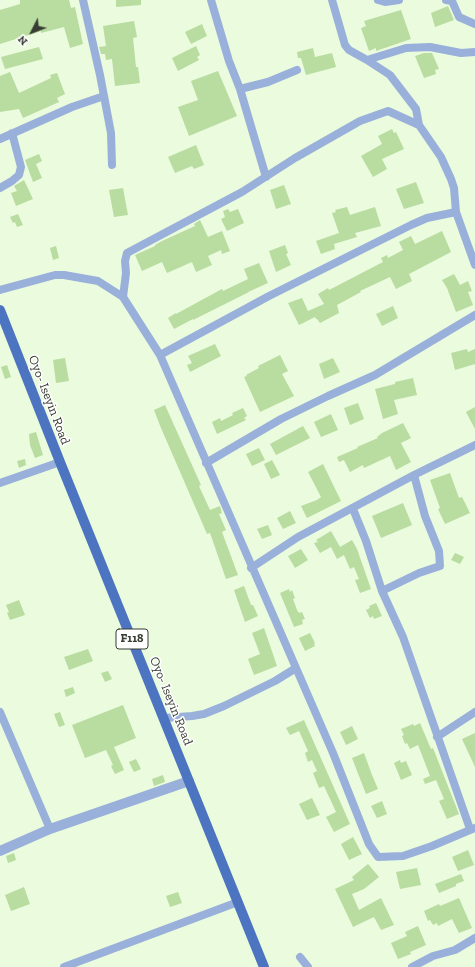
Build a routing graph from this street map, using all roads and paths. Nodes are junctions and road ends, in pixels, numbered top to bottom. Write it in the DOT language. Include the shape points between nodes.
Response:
graph roads {
  1 [pos="83,0"];
  2 [pos="211,0"];
  3 [pos="332,0"];
  4 [pos="378,0"];
  5 [pos="399,0"];
  6 [pos="446,0"];
  7 [pos="475,24"];
  8 [pos="475,52"];
  9 [pos="367,60"];
  10 [pos="297,70"];
  11 [pos="240,89"];
  12 [pos="104,96"];
  13 [pos="419,125"];
  14 [pos="12,133"];
  15 [pos="0,139"];
  16 [pos="112,165"];
  17 [pos="266,177"];
  18 [pos="0,188"];
  19 [pos="456,212"];
  20 [pos="475,265"];
  21 [pos="0,290"];
  22 [pos="123,297"];
  23 [pos="0,310"];
  24 [pos="475,315"];
  25 [pos="160,355"];
  26 [pos="475,445"];
  27 [pos="60,462"];
  28 [pos="206,463"];
  29 [pos="414,475"];
  30 [pos="0,483"];
  31 [pos="353,509"];
  32 [pos="251,568"];
  33 [pos="382,591"];
  34 [pos="296,668"];
  35 [pos="0,712"];
  36 [pos="475,712"];
  37 [pos="164,718"];
  38 [pos="437,737"];
  39 [pos="189,781"];
  40 [pos="472,828"];
  41 [pos="50,829"];
  42 [pos="0,851"];
  43 [pos="238,902"];
  44 [pos="475,938"];
  45 [pos="300,957"];
  46 [pos="416,966"];
  47 [pos="64,967"];
  48 [pos="264,967"];
  49 [pos="308,967"];
  1 -- 12 [label="street"];
  2 -- 11 [label="street"];
  3 -- 9 [label="street" via="345,45 348,50"];
  4 -- 5 [label="street"];
  6 -- 7 [label="street" via="452,1 459,17"];
  8 -- 9 [label="street" via="461,53 430,47 406,48"];
  9 -- 13 [label="street" via="390,75 416,109"];
  10 -- 11 [label="street" via="268,82"];
  11 -- 17 [label="street"];
  12 -- 14 [label="street"];
  12 -- 16 [label="street" via="111,133"];
  13 -- 17 [label="street" via="388,111 360,121"];
  13 -- 19 [label="street" via="441,158 451,179"];
  14 -- 15 [label="street"];
  14 -- 18 [label="street" via="21,167 19,175"];
  17 -- 22 [label="street" via="127,253"];
  19 -- 20 [label="street"];
  19 -- 25 [label="street" via="427,218 411,225 269,296"];
  21 -- 22 [label="street" via="55,275 64,275 98,281"];
  22 -- 25 [label="street"];
  23 -- 27 [label="main road, Oyo- Iseyin Road / F118"];
  24 -- 28 [label="street" via="375,375 281,419"];
  25 -- 28 [label="street"];
  26 -- 29 [label="street"];
  27 -- 30 [label="street"];
  27 -- 37 [label="main road, Oyo- Iseyin Road / F118"];
  28 -- 32 [label="street"];
  29 -- 31 [label="street"];
  29 -- 33 [label="street" via="425,516 439,550 440,566"];
  31 -- 32 [label="street" via="298,537"];
  31 -- 33 [label="street"];
  32 -- 34 [label="street"];
  33 -- 38 [label="street" via="402,637"];
  34 -- 37 [label="street" via="275,681 204,714"];
  34 -- 40 [label="street" via="369,844 378,857 403,856"];
  35 -- 41 [label="street"];
  36 -- 38 [label="street"];
  37 -- 39 [label="main road, Oyo- Iseyin Road / F118"];
  38 -- 40 [label="street"];
  39 -- 41 [label="street"];
  39 -- 43 [label="main road, Oyo- Iseyin Road / F118"];
  41 -- 42 [label="street"];
  43 -- 47 [label="street"];
  43 -- 48 [label="main road, Oyo- Iseyin Road / F118"];
  44 -- 46 [label="street" via="455,950 434,956"];
  45 -- 49 [label="street"];
}
